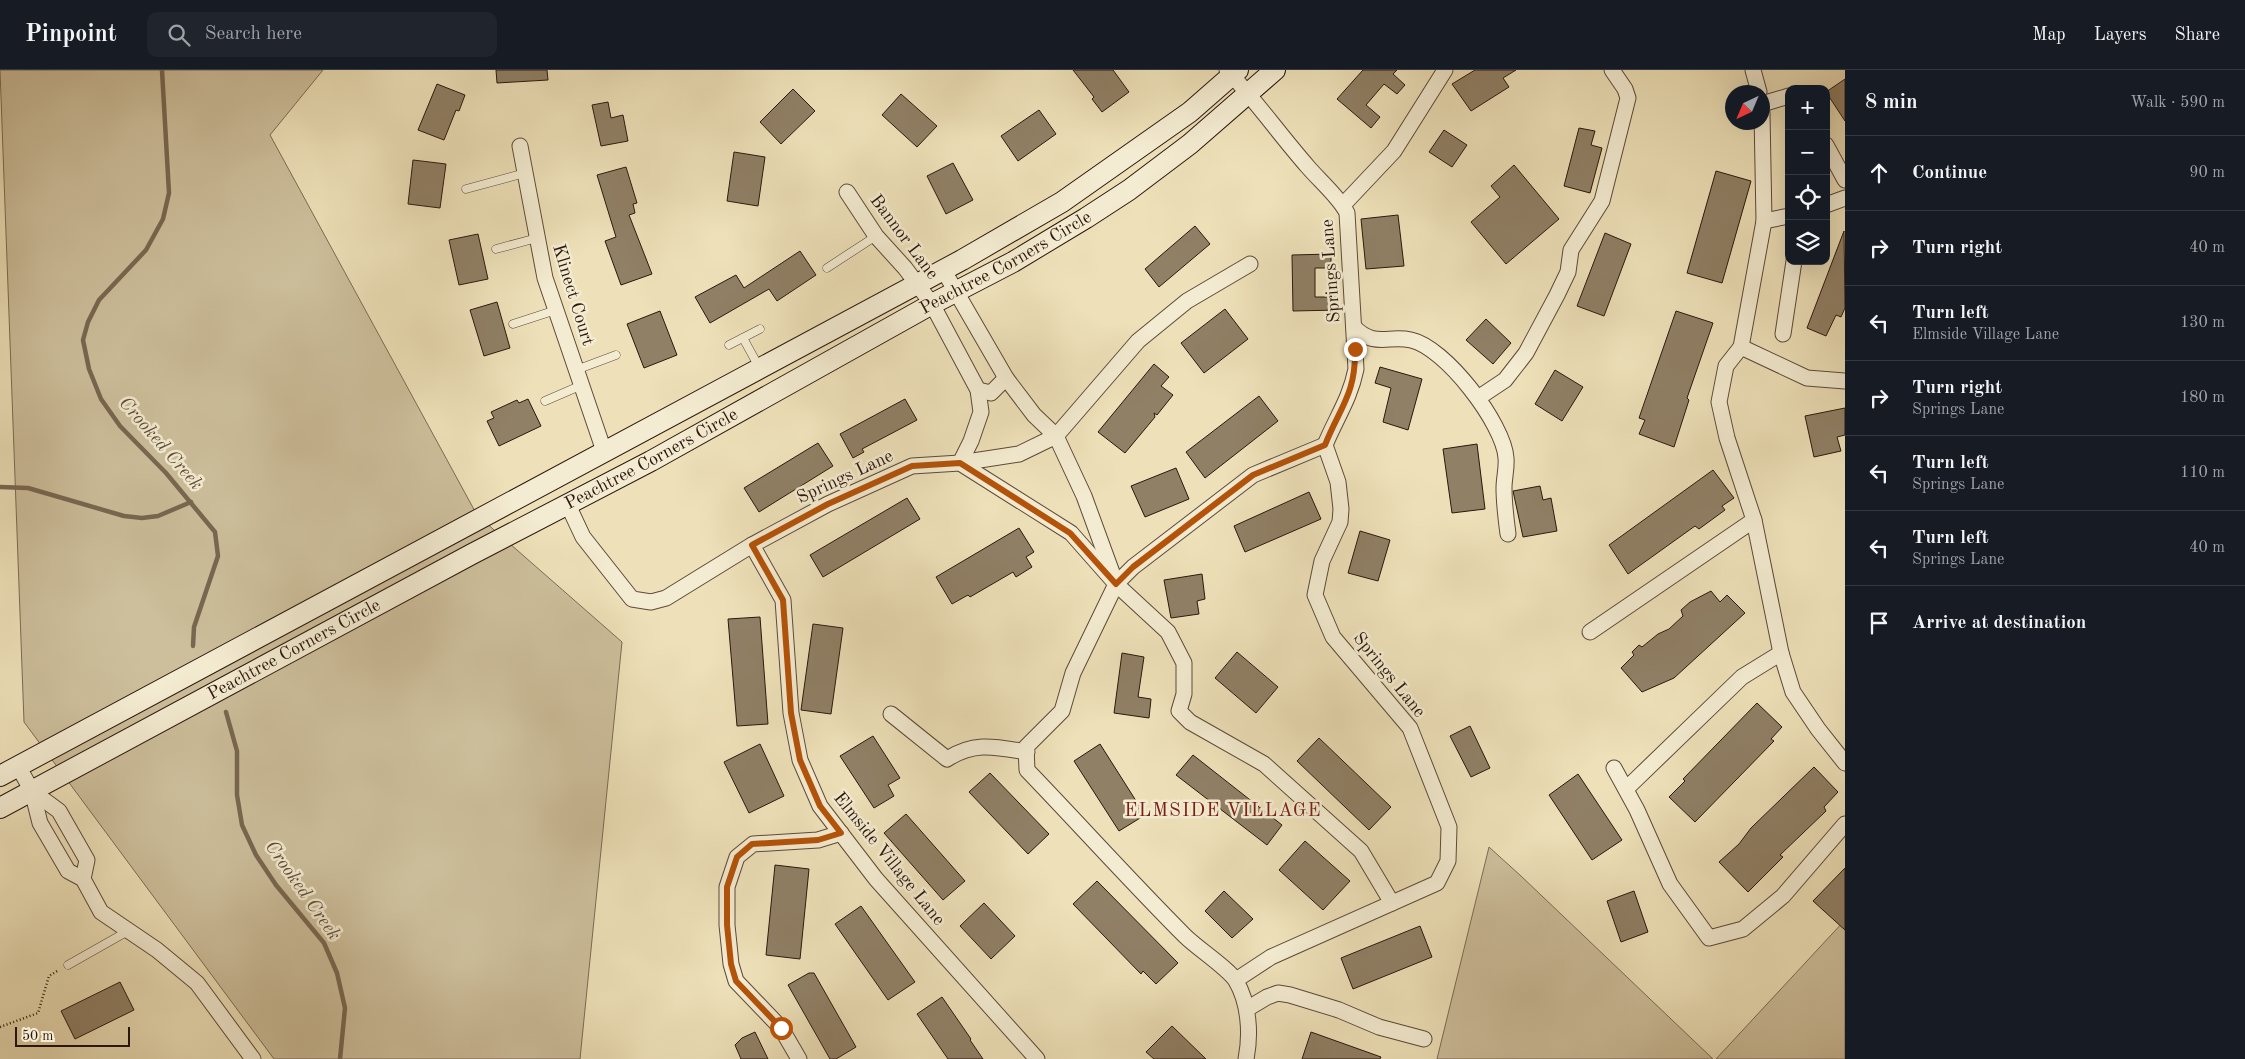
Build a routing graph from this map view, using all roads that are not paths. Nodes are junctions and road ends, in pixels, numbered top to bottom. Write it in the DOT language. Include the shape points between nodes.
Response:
graph roads {
  1 [pos="1275,70"];
  2 [pos="1445,70"];
  3 [pos="1612,70"];
  4 [pos="1753,70"];
  5 [pos="1232,72"];
  6 [pos="1757,85"];
  7 [pos="1248,94"];
  8 [pos="1785,97"];
  9 [pos="1770,102"];
  10 [pos="1762,130"];
  11 [pos="520,146"];
  12 [pos="1830,152"];
  13 [pos="525,173"];
  14 [pos="1845,180"];
  15 [pos="466,190"];
  16 [pos="847,192"];
  17 [pos="1845,198"];
  18 [pos="1830,204"];
  19 [pos="1343,205"];
  20 [pos="1785,217"];
  21 [pos="1764,222"];
  22 [pos="876,236"];
  23 [pos="537,238"];
  24 [pos="496,249"];
  25 [pos="1250,264"];
  26 [pos="1793,265"];
  27 [pos="827,268"];
  28 [pos="944,271"];
  29 [pos="916,285"];
  30 [pos="957,292"];
  31 [pos="932,304"];
  32 [pos="556,310"];
  33 [pos="514,324"];
  34 [pos="1354,327"];
  35 [pos="760,328"];
  36 [pos="1783,334"];
  37 [pos="744,338"];
  38 [pos="729,345"];
  39 [pos="1741,347"];
  40 [pos="616,355"];
  41 [pos="760,369"];
  42 [pos="576,370"];
  43 [pos="1006,378"];
  44 [pos="1845,381"];
  45 [pos="582,385"];
  46 [pos="978,390"];
  47 [pos="1478,398"];
  48 [pos="545,401"];
  49 [pos="1056,436"];
  50 [pos="1325,445"];
  51 [pos="604,451"];
  52 [pos="960,463"];
  53 [pos="568,505"];
  54 [pos="1754,520"];
  55 [pos="1508,534"];
  56 [pos="752,545"];
  57 [pos="1116,584"];
  58 [pos="1590,632"];
  59 [pos="1781,653"];
  60 [pos="891,714"];
  61 [pos="1027,752"];
  62 [pos="1845,763"];
  63 [pos="18,766"];
  64 [pos="1614,768"];
  65 [pos="0,776"];
  66 [pos="1626,790"];
  67 [pos="32,791"];
  68 [pos="0,808"];
  69 [pos="1845,824"];
  70 [pos="841,833"];
  71 [pos="83,879"];
  72 [pos="1392,902"];
  73 [pos="128,931"];
  74 [pos="68,965"];
  75 [pos="1236,980"];
  76 [pos="1247,1009"];
  77 [pos="1424,1039"];
  78 [pos="253,1059"];
  79 [pos="799,1059"];
  80 [pos="1037,1059"];
  81 [pos="1246,1059"];
  1 -- 7 [label="street, Peachtree Corners Circle"];
  2 -- 19 [label="street" via="1394,151"];
  3 -- 47 [label="street" via="1628,98 1602,201 1571,250 1568,272 1526,353 1505,380"];
  4 -- 6 [label="street"];
  5 -- 7 [label="street"];
  5 -- 28 [label="street, Peachtree Corners Circle" via="1152,140 1062,202"];
  7 -- 19 [label="street, Springs Lane"];
  7 -- 30 [label="street, Peachtree Corners Circle" via="1190,144 1128,190 1086,218"];
  8 -- 9 [label="street"];
  10 -- 21 [label="street"];
  11 -- 13 [label="street, Klinect Court"];
  12 -- 14 [label="street"];
  13 -- 15 [label="lane"];
  13 -- 23 [label="street, Klinect Court"];
  16 -- 22 [label="street, Bannor Lane"];
  17 -- 18 [label="street"];
  19 -- 34 [label="street, Springs Lane" via="1347,213"];
  20 -- 21 [label="street"];
  21 -- 39 [label="street"];
  22 -- 27 [label="lane"];
  22 -- 29 [label="street, Bannor Lane"];
  23 -- 24 [label="lane"];
  23 -- 32 [label="street, Klinect Court"];
  25 -- 49 [label="street, Springs Lane" via="1187,301 1138,341"];
  26 -- 36 [label="street"];
  28 -- 29 [label="street, Peachtree Corners Circle"];
  28 -- 30 [label="street"];
  29 -- 31 [label="street, Bannor Lane"];
  29 -- 41 [label="street, Peachtree Corners Circle"];
  30 -- 31 [label="street, Peachtree Corners Circle"];
  30 -- 43 [label="street"];
  31 -- 46 [label="street"];
  31 -- 53 [label="street, Peachtree Corners Circle"];
  32 -- 33 [label="lane"];
  32 -- 42 [label="street, Klinect Court"];
  34 -- 47 [label="street" via="1371,339 1411,340 1419,344 1442,360"];
  34 -- 50 [label="street, Springs Lane" via="1356,369 1352,386"];
  35 -- 37 [label="lane"];
  37 -- 38 [label="lane"];
  37 -- 41 [label="lane"];
  39 -- 44 [label="street" via="1806,378"];
  39 -- 54 [label="street" via="1726,366 1719,402 1727,438"];
  40 -- 42 [label="lane"];
  41 -- 51 [label="street, Peachtree Corners Circle"];
  42 -- 45 [label="street, Klinect Court"];
  43 -- 46 [label="street" via="991,393"];
  43 -- 49 [label="street"];
  45 -- 48 [label="lane"];
  45 -- 51 [label="street, Klinect Court"];
  46 -- 52 [label="street" via="981,412"];
  47 -- 55 [label="street" via="1492,420 1507,457 1504,488"];
  49 -- 52 [label="street, Springs Lane" via="1020,454"];
  49 -- 57 [label="street" via="1084,496"];
  50 -- 57 [label="street" via="1253,475 1133,567"];
  50 -- 72 [label="street, Springs Lane" via="1338,482 1341,509 1340,522 1322,561 1315,595 1333,637 1410,728 1449,827 1448,861 1437,883"];
  51 -- 63 [label="street, Peachtree Corners Circle"];
  52 -- 56 [label="street, Springs Lane" via="912,466 828,504"];
  52 -- 57 [label="street" via="1070,533"];
  53 -- 56 [label="street" via="583,537 632,599 651,602 666,598"];
  53 -- 67 [label="street, Peachtree Corners Circle"];
  54 -- 58 [label="street"];
  54 -- 59 [label="street"];
  56 -- 70 [label="street, Elmside Village Lane" via="783,600 791,713 800,760 820,806"];
  57 -- 61 [label="street" via="1073,673 1062,712 1026,747"];
  57 -- 72 [label="street" via="1168,632 1184,663 1184,694 1180,711 1190,722 1264,764 1361,851"];
  59 -- 62 [label="street" via="1793,692"];
  59 -- 66 [label="street" via="1742,678"];
  60 -- 61 [label="street" via="947,760 960,751 981,746"];
  61 -- 75 [label="street" via="1027,770 1186,937"];
  63 -- 65 [label="street, Peachtree Corners Circle"];
  63 -- 67 [label="street"];
  64 -- 66 [label="street"];
  66 -- 69 [label="street" via="1670,884 1710,938 1743,929 1776,902"];
  67 -- 68 [label="street, Peachtree Corners Circle"];
  67 -- 71 [label="street" via="40,823 68,871"];
  67 -- 71 [label="street" via="59,811 87,860"];
  70 -- 79 [label="street" via="818,840 752,844 737,857 727,887 727,925 736,981 781,1028"];
  70 -- 80 [label="street, Elmside Village Lane" via="882,886"];
  71 -- 73 [label="street" via="101,912"];
  72 -- 75 [label="street, Springs Lane" via="1271,957"];
  73 -- 74 [label="lane"];
  73 -- 78 [label="street" via="197,982"];
  75 -- 76 [label="street"];
  76 -- 77 [label="street" via="1278,993 1290,995 1379,1027"];
  76 -- 81 [label="street" via="1249,1046"];
}
